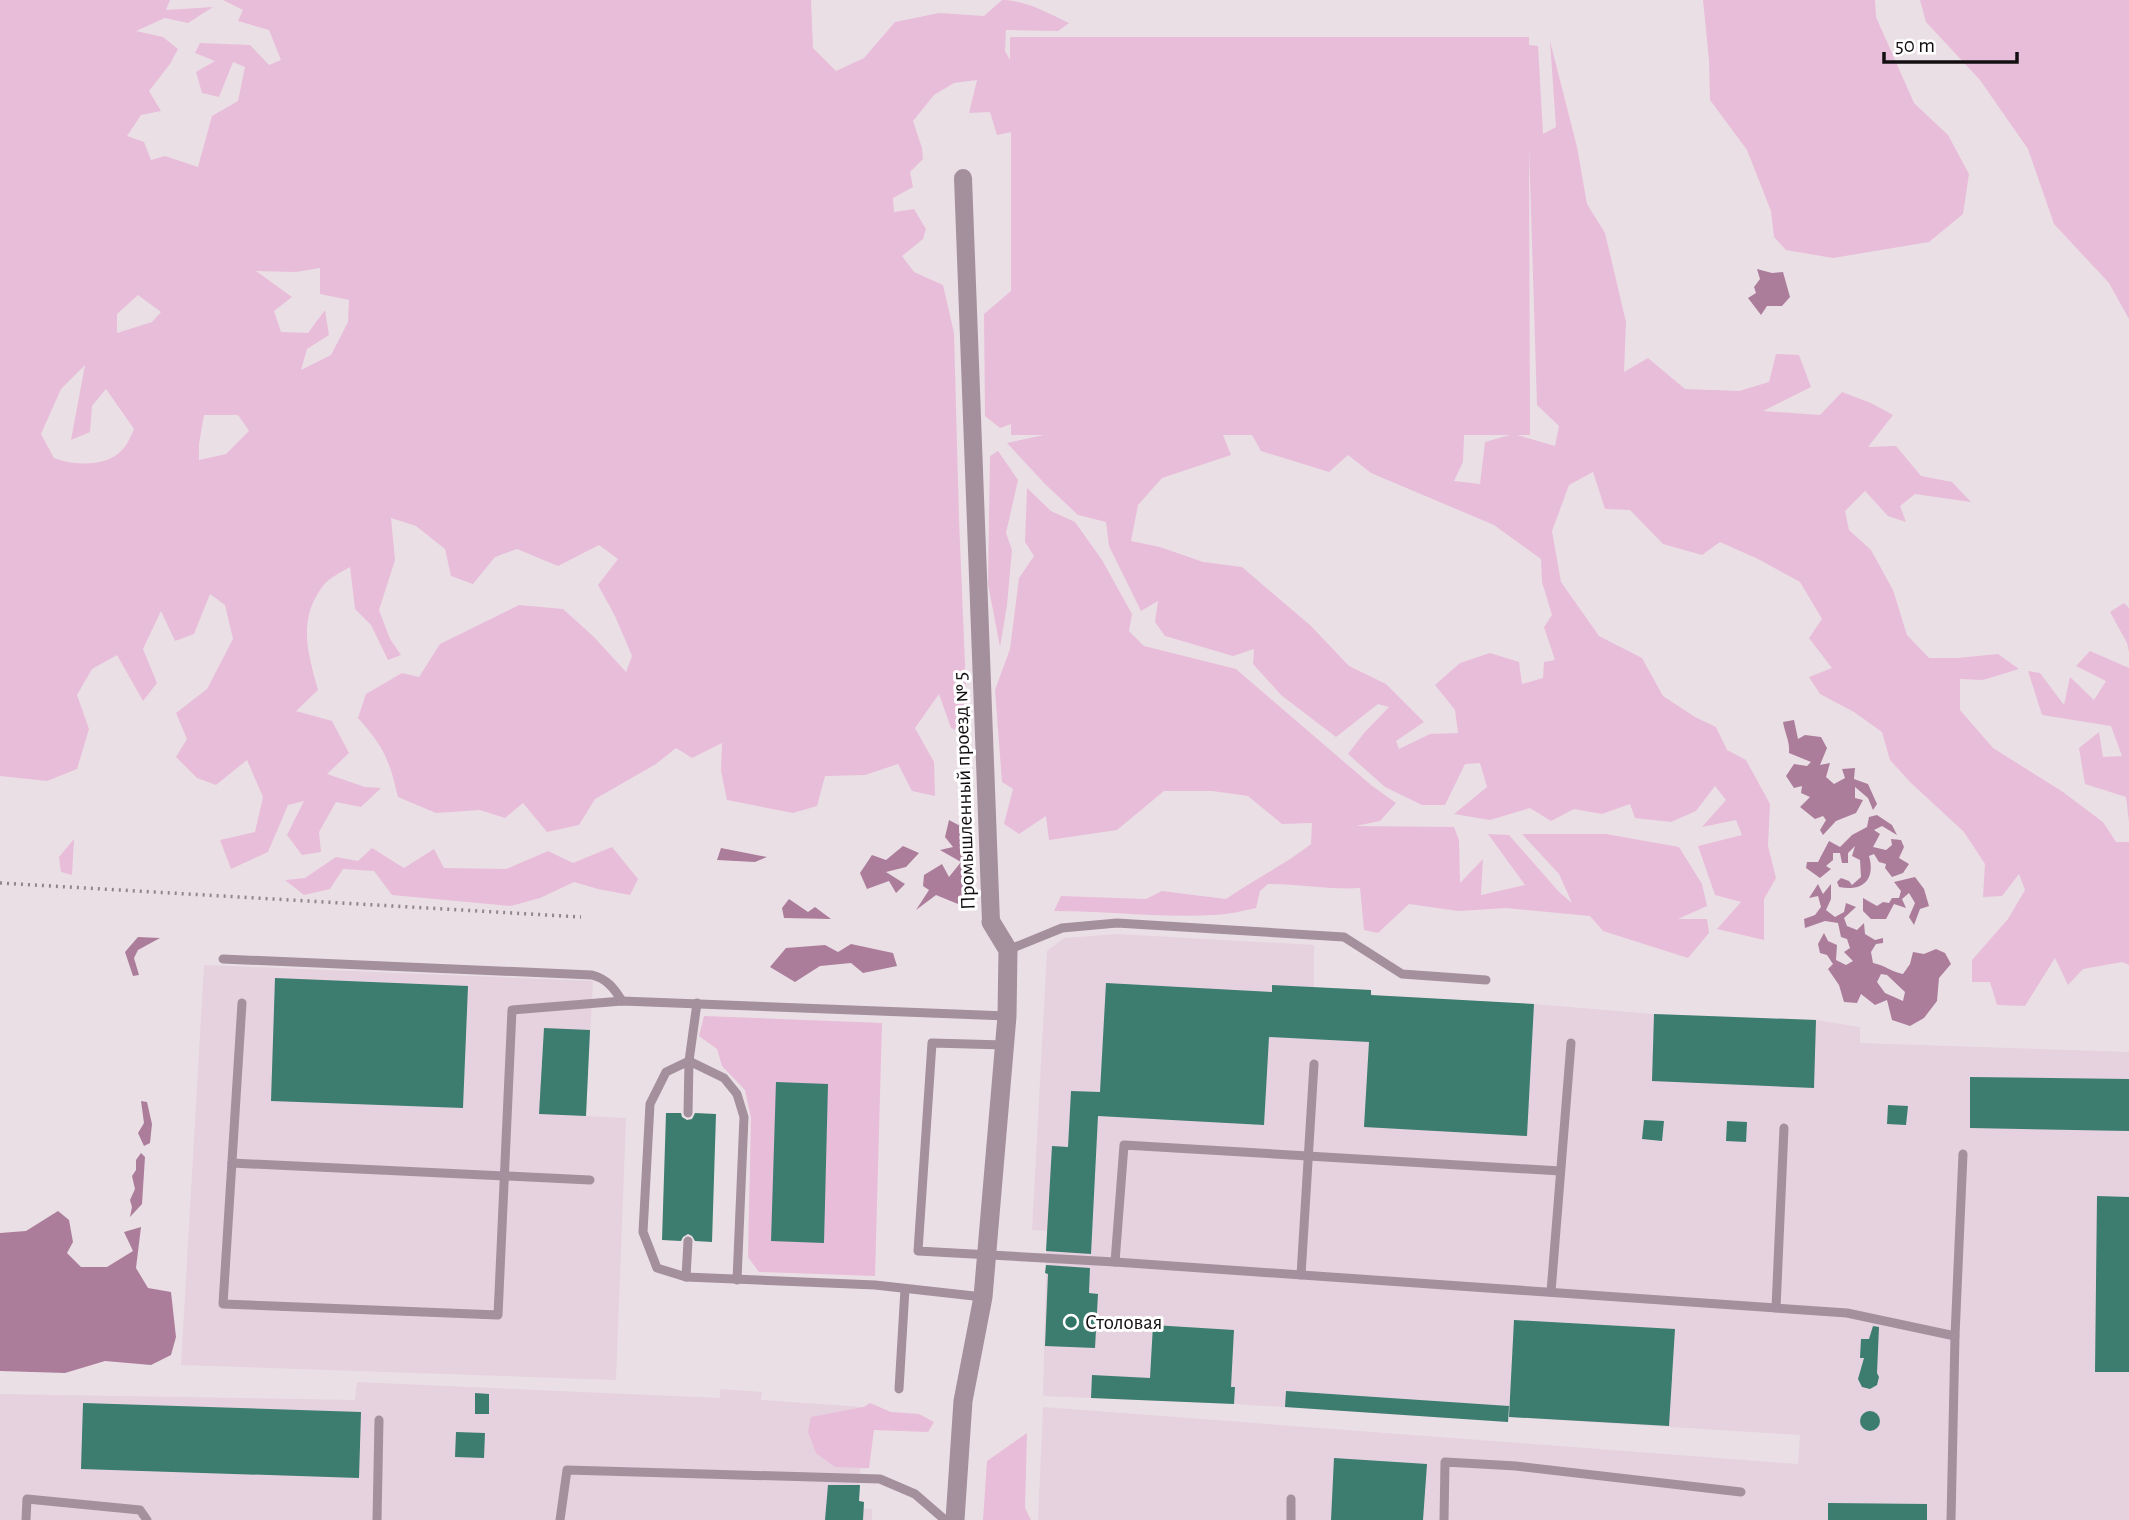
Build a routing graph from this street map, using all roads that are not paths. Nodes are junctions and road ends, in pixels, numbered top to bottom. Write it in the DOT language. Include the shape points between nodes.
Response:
graph roads {
  1 [pos="963,178"];
  2 [pos="991,922"];
  3 [pos="1008,950"];
  4 [pos="223,959"];
  5 [pos="1486,980"];
  6 [pos="622,1001"];
  7 [pos="242,1003"];
  8 [pos="696,1003"];
  9 [pos="1007,1016"];
  10 [pos="1571,1043"];
  11 [pos="1004,1045"];
  12 [pos="689,1061"];
  13 [pos="1314,1064"];
  14 [pos="688,1113"];
  15 [pos="1784,1128"];
  16 [pos="1963,1154"];
  17 [pos="1309,1156"];
  18 [pos="232,1163"];
  19 [pos="1560,1171"];
  20 [pos="504,1176"];
  21 [pos="590,1180"];
  22 [pos="688,1241"];
  23 [pos="987,1255"];
  24 [pos="1115,1262"];
  25 [pos="1301,1275"];
  26 [pos="686,1277"];
  27 [pos="737,1280"];
  28 [pos="905,1289"];
  29 [pos="1550,1292"];
  30 [pos="983,1297"];
  31 [pos="1776,1308"];
  32 [pos="1955,1336"];
  33 [pos="900,1389"];
  34 [pos="379,1420"];
  35 [pos="1741,1492"];
  36 [pos="1291,1499"];
  37 [pos="26,1520"];
  38 [pos="147,1520"];
  39 [pos="377,1520"];
  40 [pos="560,1520"];
  41 [pos="945,1520"];
  42 [pos="955,1520"];
  43 [pos="1291,1520"];
  44 [pos="1444,1520"];
  45 [pos="1951,1520"];
  1 -- 2 [label="street, Промышленный проезд № 5"];
  2 -- 3 [label="street, Промышленный проезд № 5"];
  3 -- 5 [label="lane" via="1062,928 1117,923 1344,937 1402,974"];
  3 -- 9 [label="street"];
  4 -- 6 [label="lane" via="592,975 611,985"];
  6 -- 8 [label="lane"];
  6 -- 20 [label="lane" via="512,1010"];
  7 -- 18 [label="lane"];
  8 -- 9 [label="lane"];
  8 -- 12 [label="lane"];
  9 -- 11 [label="street"];
  10 -- 19 [label="lane"];
  11 -- 23 [label="street"];
  11 -- 23 [label="lane" via="932,1043 918,1251"];
  12 -- 14 [label="lane"];
  12 -- 26 [label="lane" via="666,1072 650,1104 643,1231 657,1268"];
  12 -- 27 [label="lane" via="724,1078 737,1094 744,1116"];
  13 -- 17 [label="lane"];
  15 -- 31 [label="lane"];
  16 -- 32 [label="lane"];
  17 -- 19 [label="lane"];
  17 -- 24 [label="lane" via="1124,1145"];
  17 -- 25 [label="lane"];
  18 -- 20 [label="lane"];
  18 -- 20 [label="lane" via="223,1304 498,1315"];
  19 -- 29 [label="lane"];
  20 -- 21 [label="lane"];
  22 -- 26 [label="lane"];
  23 -- 24 [label="lane"];
  23 -- 30 [label="street"];
  24 -- 25 [label="lane"];
  25 -- 29 [label="lane"];
  26 -- 27 [label="lane"];
  27 -- 28 [label="lane"];
  28 -- 30 [label="lane"];
  28 -- 33 [label="lane"];
  29 -- 31 [label="lane"];
  30 -- 42 [label="street" via="962,1401"];
  31 -- 32 [label="lane" via="1847,1313"];
  32 -- 45 [label="lane"];
  34 -- 39 [label="lane"];
  35 -- 44 [label="lane" via="1445,1462"];
  36 -- 43 [label="lane"];
  37 -- 38 [label="lane" via="27,1499 140,1510"];
  40 -- 41 [label="lane" via="567,1470 880,1479 915,1493"];
}
